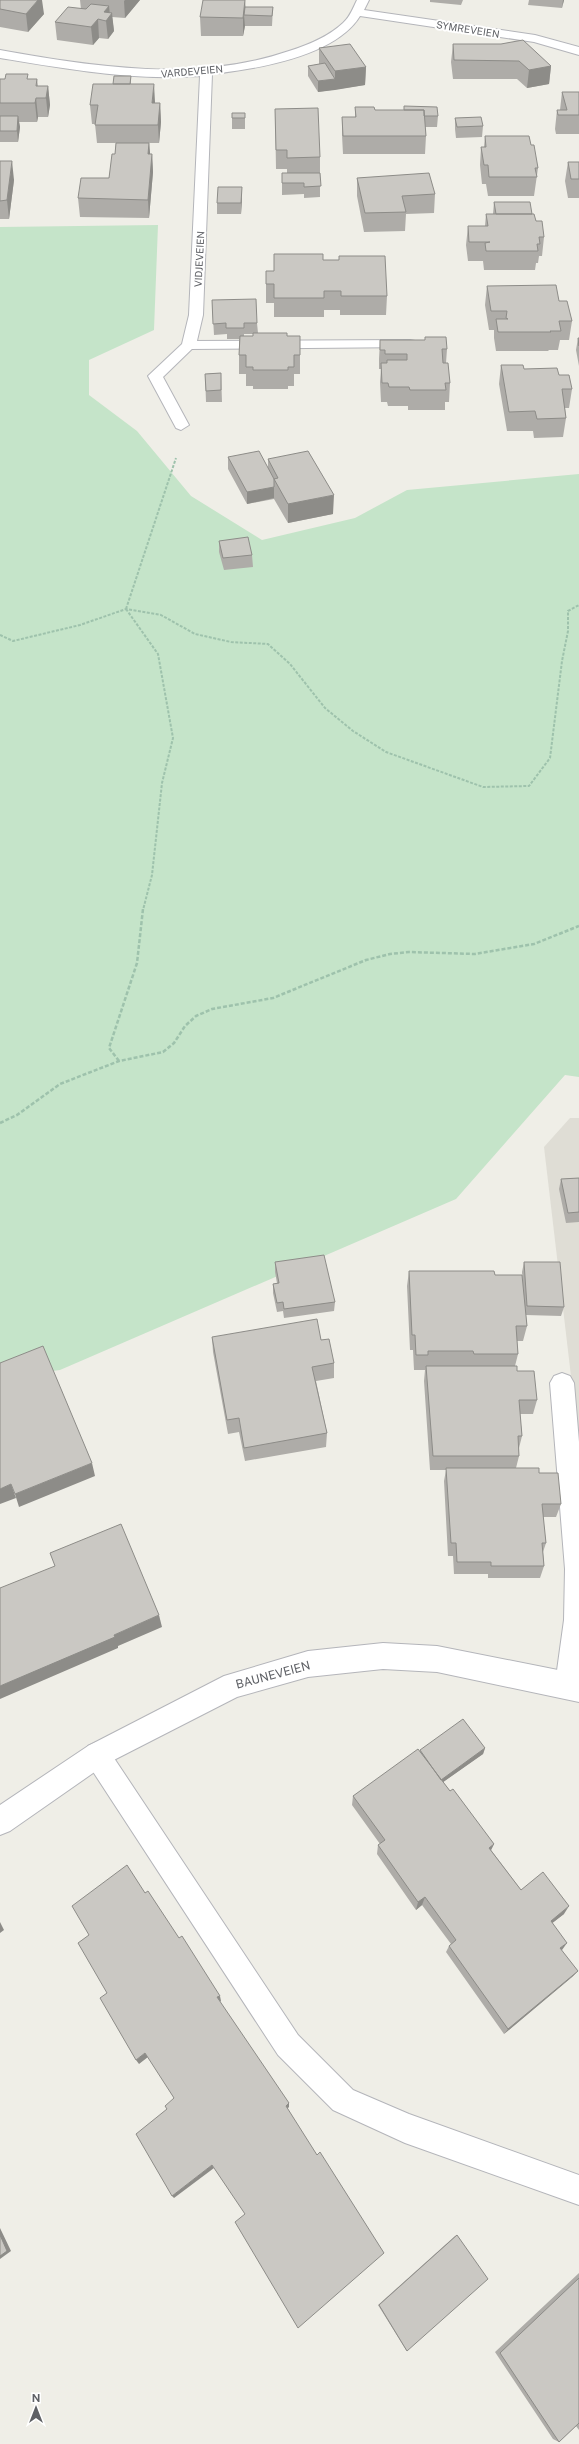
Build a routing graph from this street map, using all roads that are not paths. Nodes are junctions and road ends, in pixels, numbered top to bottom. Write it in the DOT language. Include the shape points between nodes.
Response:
graph roads {
  1 [pos="363,0"];
  2 [pos="357,12"];
  3 [pos="579,51"];
  4 [pos="0,54"];
  5 [pos="206,72"];
  6 [pos="424,344"];
  7 [pos="189,345"];
  8 [pos="181,425"];
  9 [pos="562,1383"];
  10 [pos="574,1687"];
  11 [pos="97,1755"];
  12 [pos="0,1821"];
  13 [pos="579,2190"];
  1 -- 2 [label="street, VARDEVEIEN"];
  2 -- 3 [label="street, SYMREVEIEN" via="535,39"];
  2 -- 5 [label="street, VARDEVEIEN" via="348,25 310,47 279,58"];
  4 -- 5 [label="street, VARDEVEIEN" via="113,71 158,74"];
  5 -- 7 [label="street, VIDJEVEIEN" via="196,315"];
  6 -- 7 [label="street"];
  7 -- 8 [label="street" via="155,376"];
  9 -- 10 [label="street" via="578,1569"];
  10 -- 11 [label="street, BAUNEVEIEN" via="436,1659 383,1656 308,1664 233,1685"];
  11 -- 12 [label="street, BAUNEVEIEN"];
  11 -- 13 [label="street" via="288,2045 343,2100 405,2128"];
}
